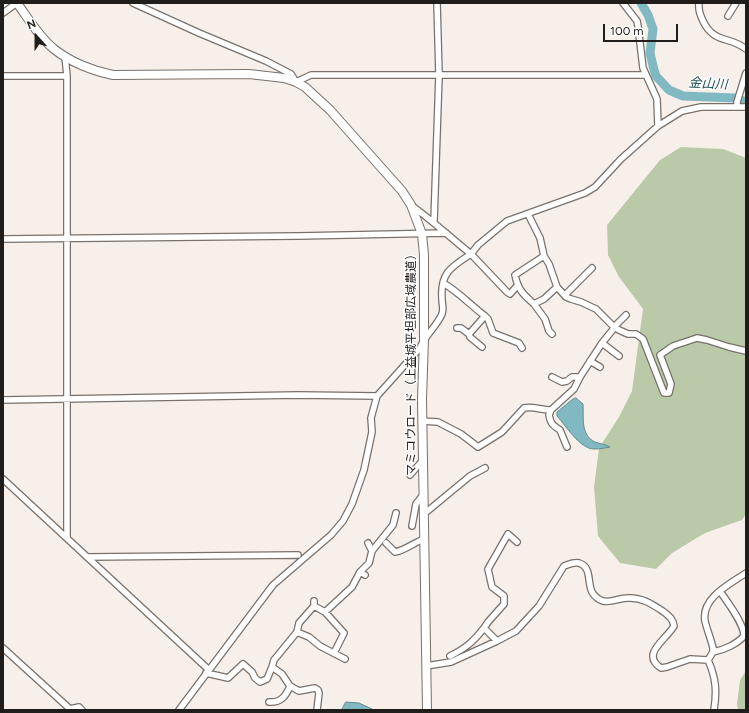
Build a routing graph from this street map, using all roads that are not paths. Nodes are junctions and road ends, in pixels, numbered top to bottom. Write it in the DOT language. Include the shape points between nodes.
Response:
graph roads {
  1 [pos="17,3"];
  2 [pos="133,3"];
  3 [pos="437,3"];
  4 [pos="623,3"];
  5 [pos="699,3"];
  6 [pos="736,3"];
  7 [pos="3,12"];
  8 [pos="728,16"];
  9 [pos="746,49"];
  10 [pos="65,56"];
  11 [pos="746,73"];
  12 [pos="439,75"];
  13 [pos="646,75"];
  14 [pos="3,76"];
  15 [pos="67,76"];
  16 [pos="296,82"];
  17 [pos="737,106"];
  18 [pos="746,107"];
  19 [pos="658,126"];
  20 [pos="412,205"];
  21 [pos="528,214"];
  22 [pos="434,221"];
  23 [pos="446,233"];
  24 [pos="422,234"];
  25 [pos="3,239"];
  26 [pos="67,239"];
  27 [pos="471,254"];
  28 [pos="544,256"];
  29 [pos="592,268"];
  30 [pos="443,283"];
  31 [pos="517,286"];
  32 [pos="557,287"];
  33 [pos="565,295"];
  34 [pos="534,304"];
  35 [pos="626,315"];
  36 [pos="485,316"];
  37 [pos="615,327"];
  38 [pos="457,328"];
  39 [pos="469,334"];
  40 [pos="552,334"];
  41 [pos="424,339"];
  42 [pos="602,343"];
  43 [pos="482,348"];
  44 [pos="522,348"];
  45 [pos="746,350"];
  46 [pos="619,356"];
  47 [pos="590,362"];
  48 [pos="600,367"];
  49 [pos="552,377"];
  50 [pos="580,377"];
  51 [pos="377,396"];
  52 [pos="68,398"];
  53 [pos="3,400"];
  54 [pos="551,410"];
  55 [pos="422,421"];
  56 [pos="567,447"];
  57 [pos="423,460"];
  58 [pos="485,468"];
  59 [pos="410,475"];
  60 [pos="3,479"];
  61 [pos="423,495"];
  62 [pos="396,513"];
  63 [pos="424,514"];
  64 [pos="412,526"];
  65 [pos="67,538"];
  66 [pos="424,539"];
  67 [pos="517,542"];
  68 [pos="368,543"];
  69 [pos="386,543"];
  70 [pos="372,551"];
  71 [pos="298,555"];
  72 [pos="88,557"];
  73 [pos="746,573"];
  74 [pos="720,592"];
  75 [pos="325,612"];
  76 [pos="484,628"];
  77 [pos="297,632"];
  78 [pos="497,641"];
  79 [pos="3,648"];
  80 [pos="713,652"];
  81 [pos="334,653"];
  82 [pos="450,656"];
  83 [pos="345,659"];
  84 [pos="708,660"];
  85 [pos="426,666"];
  86 [pos="272,667"];
  87 [pos="207,672"];
  88 [pos="290,686"];
  89 [pos="269,702"];
  90 [pos="82,710"];
  91 [pos="179,710"];
  92 [pos="317,710"];
  93 [pos="427,710"];
  94 [pos="714,710"];
  1 -- 7 [label="street"];
  1 -- 10 [label="street, マミコウロード（上益城平坦部広域農道）" via="36,30 53,48"];
  2 -- 16 [label="street" via="266,61 291,74"];
  3 -- 12 [label="street"];
  4 -- 13 [label="street" via="637,21"];
  5 -- 9 [label="street" via="701,16 708,30"];
  6 -- 8 [label="street"];
  10 -- 15 [label="street"];
  10 -- 16 [label="street, マミコウロード（上益城平坦部広域農道）" via="97,72 113,75 249,74"];
  11 -- 17 [label="street"];
  12 -- 13 [label="street"];
  12 -- 16 [label="street" via="311,75"];
  12 -- 22 [label="street"];
  13 -- 19 [label="street" via="657,99"];
  14 -- 15 [label="street"];
  15 -- 26 [label="street"];
  16 -- 20 [label="street, マミコウロード（上益城平坦部広域農道）" via="330,110"];
  17 -- 18 [label="street"];
  17 -- 19 [label="street" via="682,111"];
  19 -- 21 [label="street" via="621,159 595,187"];
  20 -- 22 [label="street"];
  20 -- 24 [label="street, マミコウロード（上益城平坦部広域農道）"];
  21 -- 27 [label="street" via="507,221"];
  21 -- 28 [label="street" via="540,238"];
  22 -- 23 [label="street"];
  23 -- 24 [label="street"];
  23 -- 27 [label="street"];
  24 -- 26 [label="street"];
  24 -- 41 [label="street, マミコウロード（上益城平坦部広域農道）"];
  25 -- 26 [label="street"];
  26 -- 52 [label="street"];
  27 -- 30 [label="street" via="452,266"];
  27 -- 31 [label="street" via="507,292 510,294"];
  28 -- 31 [label="street" via="514,275"];
  28 -- 32 [label="street"];
  29 -- 33 [label="street"];
  30 -- 36 [label="street" via="454,289"];
  30 -- 41 [label="street" via="443,312"];
  31 -- 34 [label="street"];
  32 -- 33 [label="street"];
  32 -- 34 [label="street"];
  33 -- 37 [label="street" via="596,309"];
  34 -- 40 [label="street"];
  35 -- 37 [label="street"];
  36 -- 39 [label="street"];
  36 -- 44 [label="street" via="493,333 519,343"];
  37 -- 42 [label="street"];
  37 -- 45 [label="street" via="643,339 664,393 669,393 671,384 660,354 673,346 696,338"];
  38 -- 39 [label="street"];
  39 -- 43 [label="street"];
  41 -- 51 [label="street" via="420,348"];
  41 -- 55 [label="street, マミコウロード（上益城平坦部広域農道）"];
  42 -- 46 [label="street"];
  42 -- 47 [label="street"];
  47 -- 48 [label="street"];
  47 -- 50 [label="street"];
  49 -- 50 [label="street" via="562,382 572,377"];
  50 -- 54 [label="street" via="574,389"];
  51 -- 52 [label="street"];
  51 -- 87 [label="street" via="371,418 372,432 364,470 343,521 331,535 273,585"];
  52 -- 53 [label="street"];
  52 -- 65 [label="street"];
  54 -- 55 [label="street" via="524,408 502,432 478,447 438,422"];
  54 -- 56 [label="street" via="549,415 552,424 560,430"];
  55 -- 57 [label="street, マミコウロード（上益城平坦部広域農道）"];
  57 -- 59 [label="street"];
  57 -- 61 [label="street, マミコウロード（上益城平坦部広域農道）"];
  58 -- 63 [label="street" via="470,476"];
  60 -- 65 [label="street"];
  61 -- 63 [label="street, マミコウロード（上益城平坦部広域農道）"];
  61 -- 64 [label="street" via="416,504"];
  62 -- 70 [label="street" via="393,525"];
  63 -- 66 [label="street, マミコウロード（上益城平坦部広域農道）"];
  65 -- 72 [label="street"];
  66 -- 69 [label="street" via="395,552"];
  66 -- 85 [label="street, マミコウロード（上益城平坦部広域農道）"];
  67 -- 76 [label="street" via="508,534 488,569 492,587 504,596 504,604"];
  68 -- 70 [label="street"];
  70 -- 75 [label="street" via="369,563 352,586"];
  71 -- 72 [label="street"];
  72 -- 87 [label="street"];
  73 -- 74 [label="street"];
  74 -- 80 [label="street" via="707,605 705,612"];
  74 -- 80 [label="street" via="738,620 744,636 721,651"];
  75 -- 77 [label="street" via="314,604 299,623"];
  75 -- 81 [label="street" via="344,633"];
  76 -- 78 [label="street"];
  76 -- 82 [label="street" via="474,642"];
  77 -- 81 [label="street"];
  77 -- 86 [label="street" via="274,660"];
  78 -- 84 [label="street" via="516,631 535,611 564,566 578,563 588,569 591,591 595,597 602,601 642,599 671,618 674,626 653,652 652,658 661,668 690,659"];
  78 -- 85 [label="street" via="451,662"];
  79 -- 90 [label="street" via="70,709 79,707"];
  80 -- 84 [label="street"];
  81 -- 83 [label="street"];
  84 -- 94 [label="street" via="716,686"];
  85 -- 93 [label="street, マミコウロード（上益城平坦部広域農道）"];
  86 -- 87 [label="street" via="267,679 260,682 242,662 228,678"];
  86 -- 88 [label="street" via="282,674"];
  87 -- 91 [label="street"];
  88 -- 89 [label="street" via="281,700"];
  88 -- 92 [label="street" via="299,691 315,688 318,690"];
}
